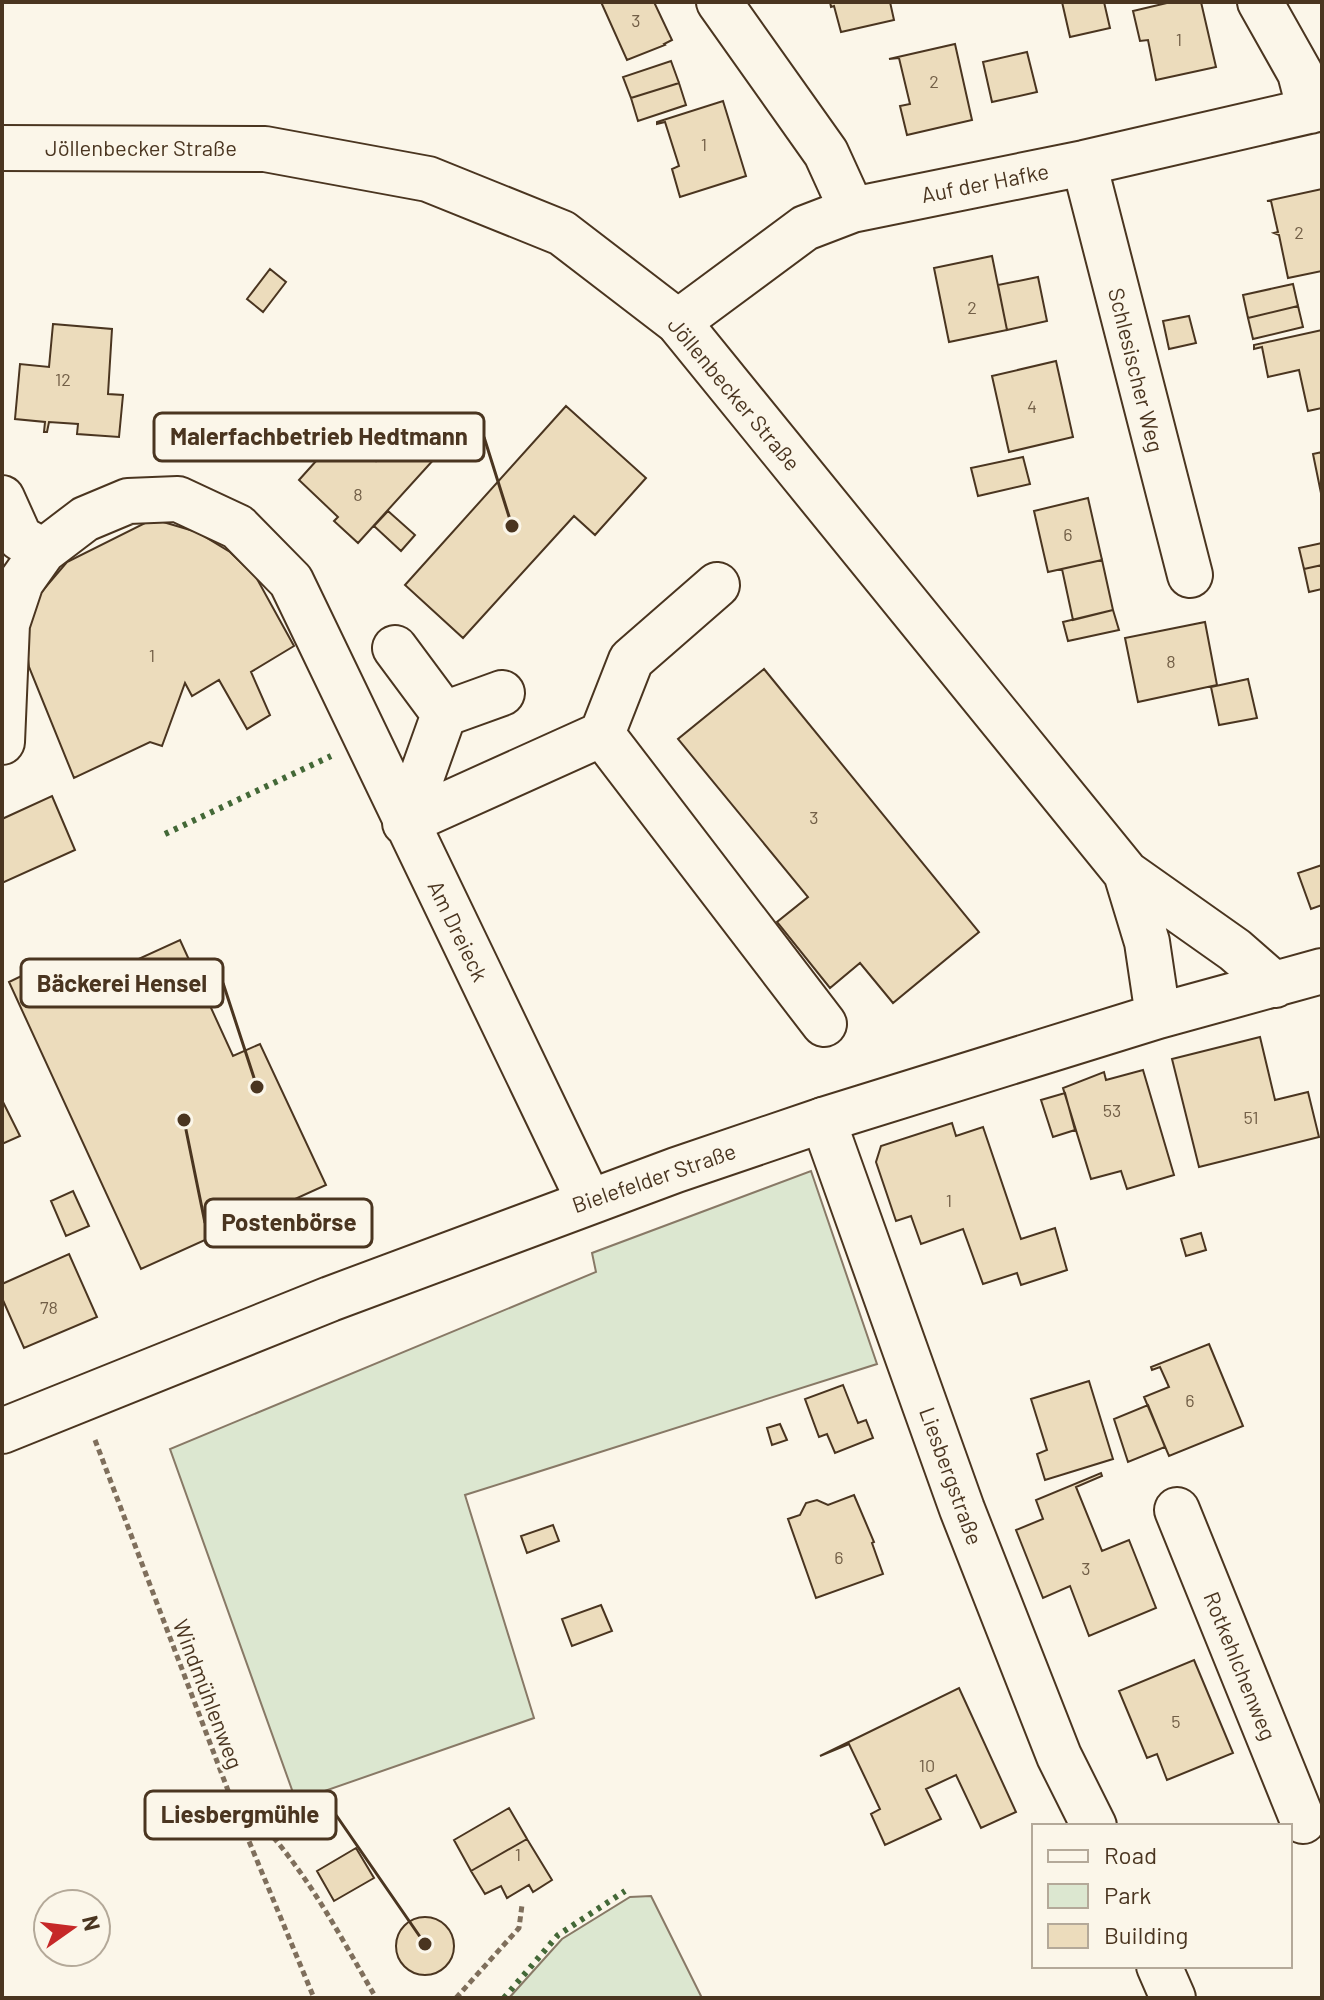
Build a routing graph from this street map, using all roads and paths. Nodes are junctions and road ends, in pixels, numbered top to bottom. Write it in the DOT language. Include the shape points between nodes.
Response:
graph roads {
  1 [pos="719,2"];
  2 [pos="1260,2"];
  3 [pos="1316,110"];
  4 [pos="2,148"];
  5 [pos="1084,163"];
  6 [pos="852,210"];
  7 [pos="693,311"];
  8 [pos="2,498"];
  9 [pos="43,551"];
  10 [pos="1190,575"];
  11 [pos="717,585"];
  12 [pos="395,648"];
  13 [pos="502,693"];
  14 [pos="444,714"];
  15 [pos="602,734"];
  16 [pos="2,742"];
  17 [pos="405,823"];
  18 [pos="1126,873"];
  19 [pos="1322,971"];
  20 [pos="1275,985"];
  21 [pos="1158,1016"];
  22 [pos="824,1024"];
  23 [pos="823,1120"];
  24 [pos="589,1201"];
  25 [pos="79,1398"];
  26 [pos="2,1431"];
  27 [pos="1177,1510"];
  28 [pos="229,1793"];
  29 [pos="1305,1820"];
  30 [pos="1093,1824"];
  31 [pos="522,1905"];
  32 [pos="1160,1968"];
  33 [pos="314,1998"];
  34 [pos="376,1998"];
  35 [pos="456,1998"];
  36 [pos="1173,1998"];
  1 -- 6 [label="street" via="826,153"];
  2 -- 3 [label="street"];
  3 -- 5 [label="street, Auf der Hafke"];
  4 -- 7 [label="street, Jöllenbecker Straße" via="265,149 428,179 562,233"];
  5 -- 6 [label="street, Auf der Hafke"];
  5 -- 10 [label="street, Schlesischer Weg"];
  6 -- 7 [label="street, Auf der Hafke" via="805,228"];
  7 -- 18 [label="street, Jöllenbecker Straße"];
  8 -- 9 [label="street" via="20,538"];
  9 -- 16 [label="street, Am Dreieck" via="21,582 7,624"];
  9 -- 17 [label="street, Am Dreieck" via="85,519 128,501 178,499 238,527 291,581"];
  11 -- 15 [label="street" via="631,660"];
  12 -- 14 [label="street"];
  13 -- 14 [label="street"];
  14 -- 17 [label="street"];
  15 -- 17 [label="street"];
  15 -- 22 [label="street"];
  17 -- 24 [label="street, Am Dreieck"];
  18 -- 20 [label="street, Jöllenbecker Straße"];
  18 -- 21 [label="street, Jöllenbecker Straße" via="1147,942"];
  19 -- 20 [label="street, Bielefelder Straße"];
  20 -- 21 [label="street, Bielefelder Straße"];
  21 -- 23 [label="street, Bielefelder Straße"];
  23 -- 24 [label="street, Bielefelder Straße"];
  23 -- 30 [label="street, Liesbergstraße" via="962,1509 1059,1756"];
  24 -- 25 [label="street, Bielefelder Straße"];
  25 -- 26 [label="street, Bielefelder Straße"];
  25 -- 28 [label="path, Windmühlenweg"];
  27 -- 29 [label="street, Rotkehlchenweg"];
  28 -- 33 [label="path, Windmühlenweg"];
  28 -- 34 [label="path" via="256,1816 318,1898"];
  31 -- 35 [label="path" via="519,1928"];
  32 -- 36 [label="street"];
}
